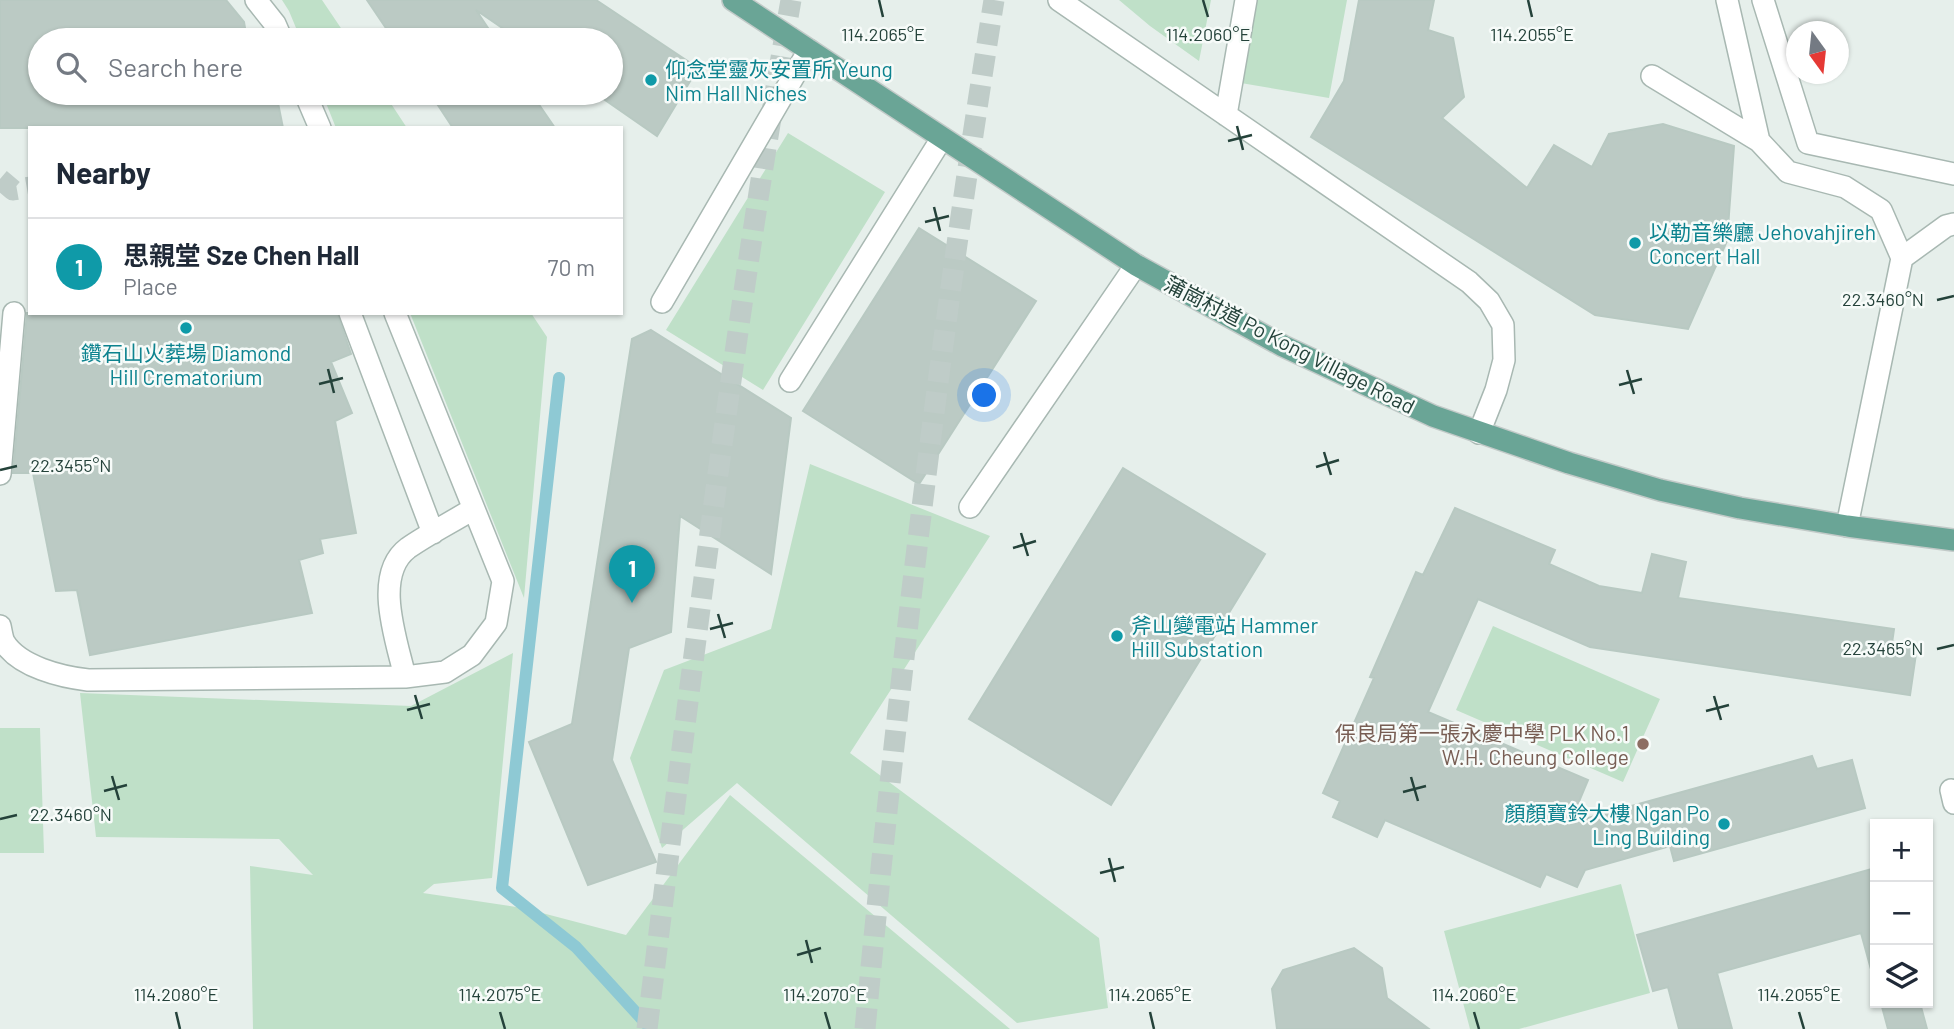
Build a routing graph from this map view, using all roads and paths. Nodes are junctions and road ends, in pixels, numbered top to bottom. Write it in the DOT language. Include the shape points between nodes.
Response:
graph roads {
  1 [pos="256,0"];
  2 [pos="733,0"];
  3 [pos="1059,0"];
  4 [pos="1246,0"];
  5 [pos="1727,0"];
  6 [pos="1763,0"];
  7 [pos="277,28"];
  8 [pos="809,50"];
  9 [pos="1652,76"];
  10 [pos="310,105"];
  11 [pos="1226,115"];
  12 [pos="319,126"];
  13 [pos="942,138"];
  14 [pos="1759,141"];
  15 [pos="1954,174"];
  16 [pos="1954,224"];
  17 [pos="1902,258"];
  18 [pos="1136,265"];
  19 [pos="662,302"];
  20 [pos="14,313"];
  21 [pos="351,315"];
  22 [pos="396,315"];
  23 [pos="790,381"];
  24 [pos="1479,433"];
  25 [pos="0,474"];
  26 [pos="970,507"];
  27 [pos="473,509"];
  28 [pos="1847,526"];
  29 [pos="433,533"];
  30 [pos="1954,540"];
  31 [pos="0,626"];
  32 [pos="405,677"];
  1 -- 7 [label="lane"];
  2 -- 8 [label="main road, 蒲崗村道 Po Kong Village Road"];
  3 -- 11 [label="lane"];
  4 -- 11 [label="lane"];
  5 -- 14 [label="lane"];
  6 -- 15 [label="lane" via="1808,143"];
  8 -- 13 [label="main road, 蒲崗村道 Po Kong Village Road"];
  8 -- 19 [label="lane"];
  9 -- 14 [label="lane"];
  10 -- 12 [label="lane"];
  11 -- 24 [label="lane" via="1469,282 1489,301 1503,326 1504,360"];
  13 -- 18 [label="main road, 蒲崗村道 Po Kong Village Road"];
  13 -- 23 [label="lane"];
  14 -- 17 [label="lane" via="1788,172 1845,187 1881,209"];
  16 -- 17 [label="lane"];
  17 -- 28 [label="lane"];
  18 -- 24 [label="main road, 蒲崗村道 Po Kong Village Road" via="1349,379"];
  18 -- 26 [label="lane"];
  20 -- 25 [label="lane"];
  21 -- 29 [label="lane"];
  22 -- 27 [label="lane"];
  24 -- 28 [label="main road, 蒲崗村道 Po Kong Village Road" via="1660,489"];
  27 -- 29 [label="lane"];
  27 -- 32 [label="lane" via="503,581 496,624 472,655 445,672"];
  28 -- 30 [label="main road, 蒲崗村道 Po Kong Village Road"];
  29 -- 32 [label="lane" via="405,550 389,576 388,604"];
  31 -- 32 [label="lane" via="4,642 23,660 75,679"];
}
